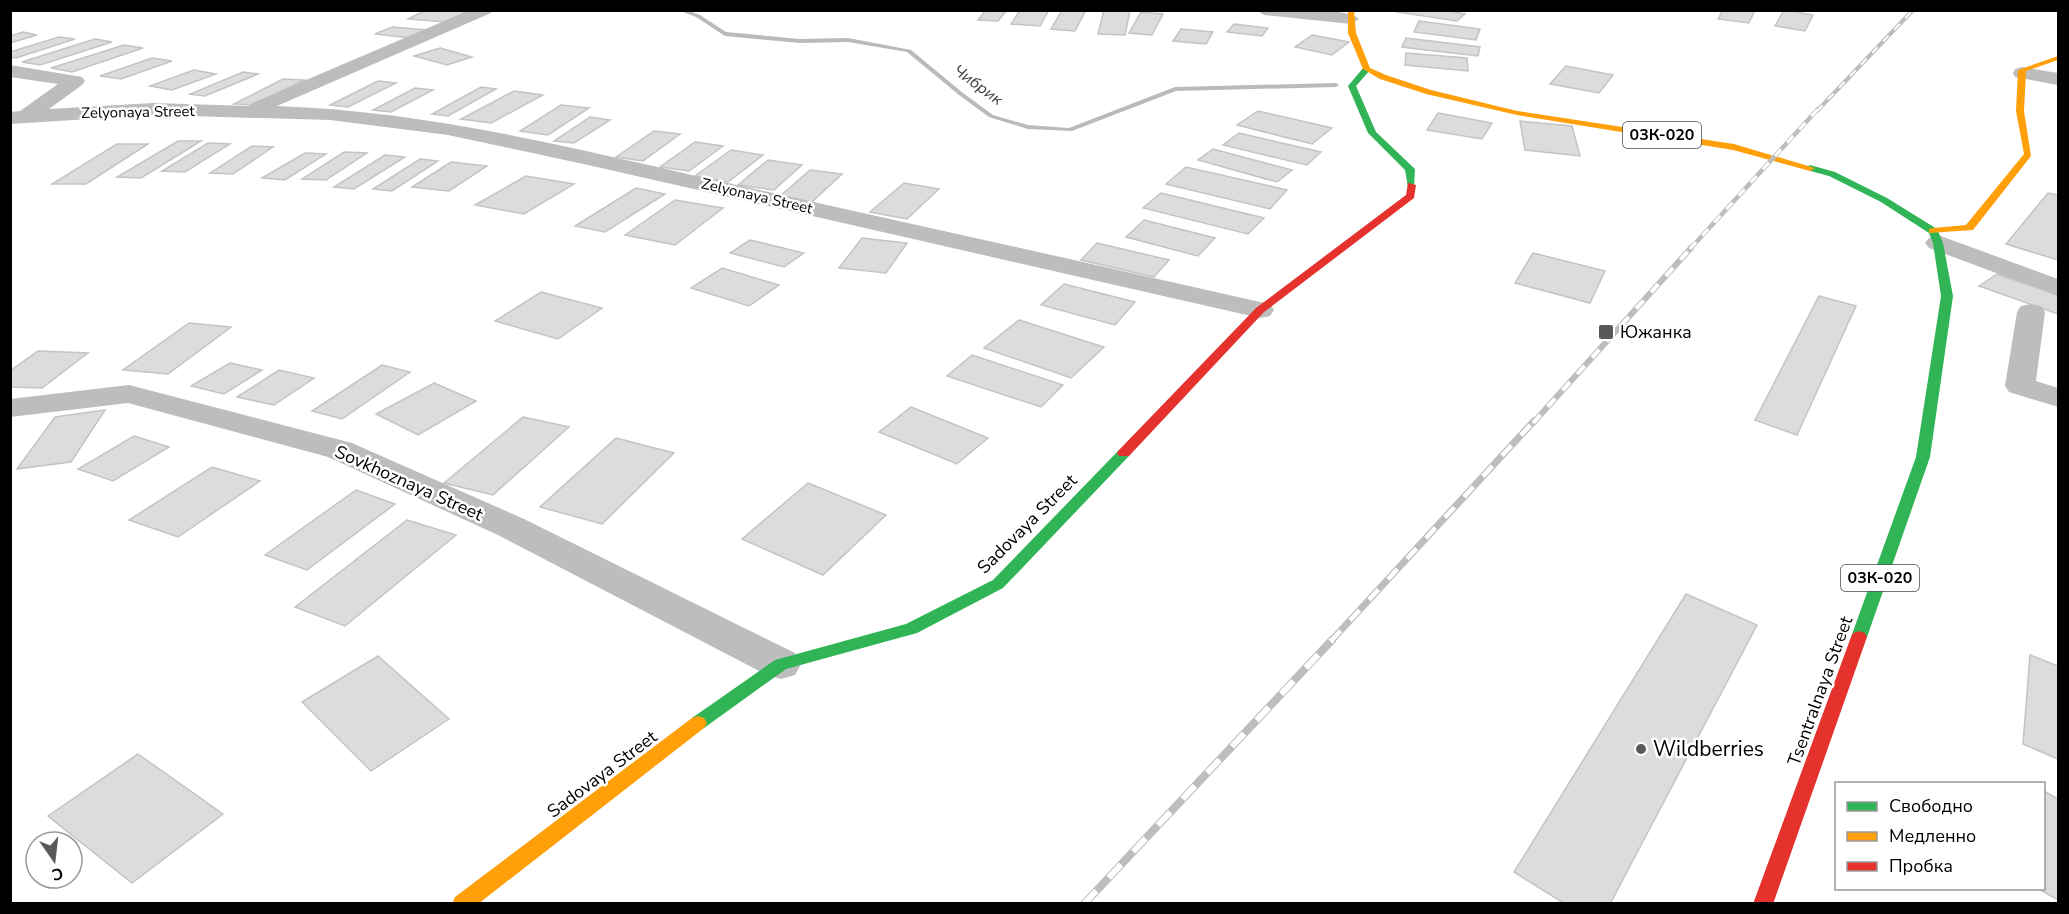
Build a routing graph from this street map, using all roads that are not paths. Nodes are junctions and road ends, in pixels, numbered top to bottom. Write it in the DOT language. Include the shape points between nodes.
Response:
graph roads {
  1 [pos="485,10"];
  2 [pos="1264,10"];
  3 [pos="1351,15"];
  4 [pos="2058,58"];
  5 [pos="1367,69"];
  6 [pos="10,71"];
  7 [pos="2022,73"];
  8 [pos="2058,79"];
  9 [pos="249,112"];
  10 [pos="19,117"];
  11 [pos="1936,237"];
  12 [pos="2058,288"];
  13 [pos="1260,310"];
  14 [pos="2031,312"];
  15 [pos="2058,398"];
  16 [pos="10,408"];
  17 [pos="781,664"];
  18 [pos="462,903"];
  19 [pos="1763,903"];
  1 -- 9 [label="street, Zelyonaya Street"];
  2 -- 3 [label="street"];
  3 -- 5 [label="street" via="1352,33"];
  4 -- 7 [label="street"];
  5 -- 11 [label="street, 03К-020" via="1429,92 1517,113 1734,147 1822,171 1884,200"];
  5 -- 13 [label="street, Sadovaya Street" via="1352,86 1372,133 1410,169 1411,196"];
  6 -- 10 [label="street, Zelyonaya Street" via="75,81"];
  7 -- 8 [label="street"];
  7 -- 11 [label="street" via="2020,111 2028,154 1969,228"];
  9 -- 10 [label="street, Zelyonaya Street" via="153,109"];
  9 -- 13 [label="street, Zelyonaya Street" via="330,114 448,129"];
  11 -- 12 [label="street"];
  11 -- 19 [label="street, Tsentralnaya Street / 03К-020" via="1947,296 1923,457"];
  13 -- 17 [label="street, Sadovaya Street" via="998,584 911,629"];
  14 -- 15 [label="street" via="2020,386"];
  16 -- 17 [label="street, Sovkhoznaya Street" via="129,393 340,450 511,527"];
  17 -- 18 [label="street, Sadovaya Street"];
}
